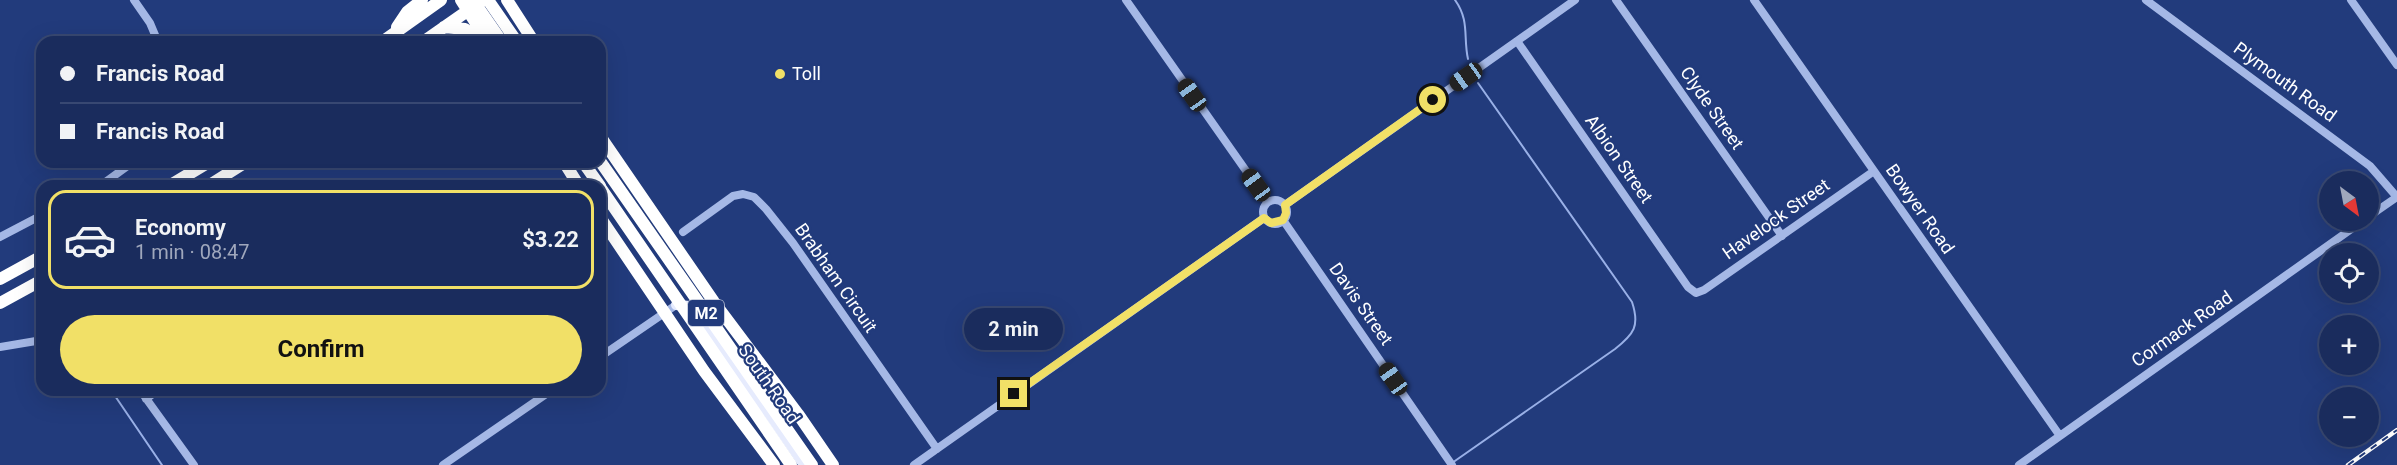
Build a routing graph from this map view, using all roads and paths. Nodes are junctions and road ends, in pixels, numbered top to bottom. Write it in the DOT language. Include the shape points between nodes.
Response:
graph roads {
  1 [pos="134,0"];
  2 [pos="422,0"];
  3 [pos="441,0"];
  4 [pos="483,0"];
  5 [pos="488,0"];
  6 [pos="507,0"];
  7 [pos="515,0"];
  8 [pos="1126,0"];
  9 [pos="1575,0"];
  10 [pos="1616,0"];
  11 [pos="1754,0"];
  12 [pos="2146,0"];
  13 [pos="2351,0"];
  14 [pos="467,3"];
  15 [pos="521,23"];
  16 [pos="444,27"];
  17 [pos="155,36"];
  18 [pos="389,36"];
  19 [pos="391,36"];
  20 [pos="431,36"];
  21 [pos="474,36"];
  22 [pos="484,36"];
  23 [pos="497,36"];
  24 [pos="514,36"];
  25 [pos="530,36"];
  26 [pos="1517,41"];
  27 [pos="2397,65"];
  28 [pos="606,145"];
  29 [pos="125,168"];
  30 [pos="199,168"];
  31 [pos="236,168"];
  32 [pos="605,168"];
  33 [pos="1874,171"];
  34 [pos="108,180"];
  35 [pos="179,180"];
  36 [pos="218,180"];
  37 [pos="606,195"];
  38 [pos="2397,197"];
  39 [pos="1268,202"];
  40 [pos="1285,205"];
  41 [pos="2379,209"];
  42 [pos="36,218"];
  43 [pos="1264,218"];
  44 [pos="1283,220"];
  45 [pos="606,226"];
  46 [pos="663,226"];
  47 [pos="2349,231"];
  48 [pos="683,232"];
  49 [pos="1782,236"];
  50 [pos="0,237"];
  51 [pos="679,249"];
  52 [pos="36,259"];
  53 [pos="0,279"];
  54 [pos="36,283"];
  55 [pos="1696,293"];
  56 [pos="0,303"];
  57 [pos="676,305"];
  58 [pos="36,341"];
  59 [pos="0,346"];
  60 [pos="606,353"];
  61 [pos="144,396"];
  62 [pos="150,396"];
  63 [pos="543,396"];
  64 [pos="146,399"];
  65 [pos="2060,436"];
  66 [pos="937,449"];
  67 [pos="194,465"];
  68 [pos="443,465"];
  69 [pos="774,465"];
  70 [pos="791,465"];
  71 [pos="804,465"];
  72 [pos="812,465"];
  73 [pos="833,465"];
  74 [pos="914,465"];
  75 [pos="1452,465"];
  76 [pos="2019,465"];
  1 -- 17 [label="street"];
  2 -- 18 [label="highway" via="407,12"];
  3 -- 19 [label="highway"];
  4 -- 14 [label="highway"];
  5 -- 24 [label="highway"];
  6 -- 15 [label="highway"];
  7 -- 15 [label="highway"];
  8 -- 39 [label="street"];
  9 -- 26 [label="street"];
  10 -- 49 [label="street, Clyde Street"];
  11 -- 33 [label="street, Bowyer Road"];
  12 -- 38 [label="street, Plymouth Road" via="2370,166"];
  13 -- 27 [label="street"];
  14 -- 16 [label="highway"];
  14 -- 22 [label="highway"];
  14 -- 23 [label="highway, bridge"];
  15 -- 25 [label="highway"];
  16 -- 20 [label="highway"];
  16 -- 21 [label="highway" via="465,29"];
  26 -- 40 [label="street"];
  26 -- 55 [label="street, Albion Street" via="1688,287"];
  28 -- 46 [label="highway"];
  29 -- 34 [label="street"];
  30 -- 35 [label="highway"];
  31 -- 36 [label="highway"];
  32 -- 72 [label="highway, M2"];
  33 -- 49 [label="street, Havelock Street"];
  33 -- 65 [label="street, Bowyer Road"];
  37 -- 70 [label="highway, M2, bridge"];
  38 -- 41 [label="street"];
  39 -- 40 [label="street" via="1279,200"];
  39 -- 43 [label="street" via="1263,207"];
  40 -- 44 [label="street"];
  42 -- 50 [label="street"];
  43 -- 44 [label="street" via="1271,223"];
  43 -- 66 [label="street"];
  44 -- 75 [label="street, Davis Street"];
  45 -- 69 [label="highway, bridge" via="704,371"];
  46 -- 48 [label="street"];
  46 -- 51 [label="highway"];
  47 -- 65 [label="street, Cormack Road"];
  48 -- 51 [label="street"];
  48 -- 66 [label="street, Brabham Circuit" via="733,196 754,197 793,243"];
  49 -- 55 [label="street, Havelock Street"];
  51 -- 73 [label="highway"];
  52 -- 53 [label="highway"];
  54 -- 56 [label="highway"];
  57 -- 60 [label="street"];
  57 -- 71 [label="main road, South Road" via="690,306 698,314"];
  58 -- 59 [label="street"];
  61 -- 64 [label="street"];
  62 -- 64 [label="street"];
  63 -- 68 [label="street"];
  64 -- 67 [label="street"];
  65 -- 76 [label="street, Cormack Road"];
  66 -- 74 [label="street"];
}
